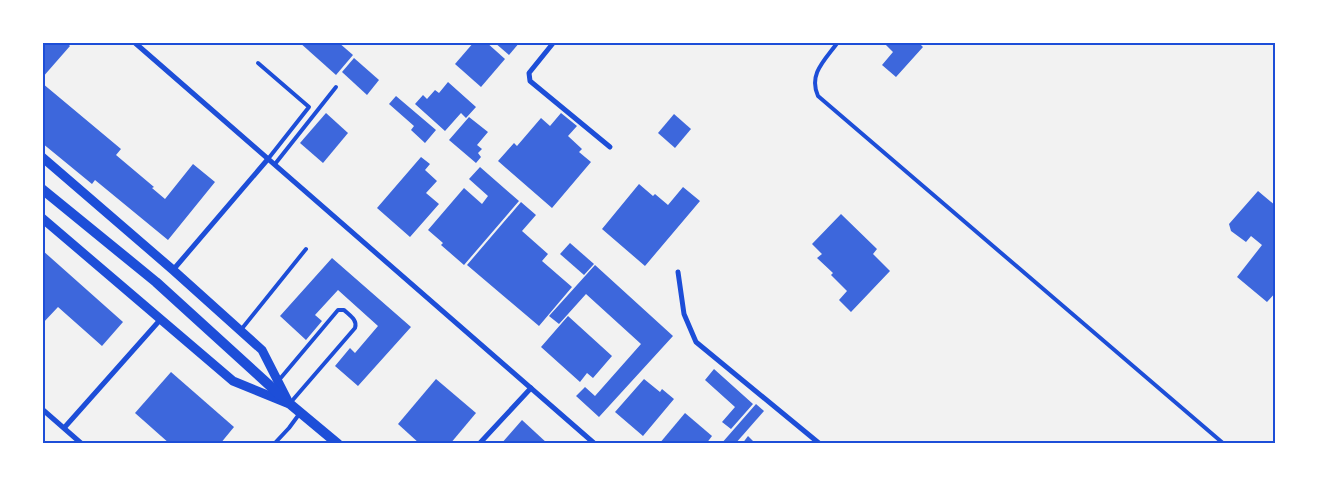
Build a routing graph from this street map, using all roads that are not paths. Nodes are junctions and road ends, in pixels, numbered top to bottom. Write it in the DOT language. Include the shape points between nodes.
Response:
graph roads {
  1 [pos="134,42"];
  2 [pos="554,42"];
  3 [pos="838,42"];
  4 [pos="258,62"];
  5 [pos="336,87"];
  6 [pos="610,146"];
  7 [pos="42,157"];
  8 [pos="268,159"];
  9 [pos="275,164"];
  10 [pos="42,188"];
  11 [pos="42,218"];
  12 [pos="306,249"];
  13 [pos="173,270"];
  14 [pos="678,272"];
  15 [pos="160,320"];
  16 [pos="240,331"];
  17 [pos="278,381"];
  18 [pos="531,388"];
  19 [pos="290,404"];
  20 [pos="42,409"];
  21 [pos="300,413"];
  22 [pos="64,428"];
  23 [pos="334,442"];
  24 [pos="82,444"];
  25 [pos="274,444"];
  26 [pos="479,444"];
  27 [pos="594,444"];
  28 [pos="820,444"];
  29 [pos="1224,444"];
  1 -- 8 [label="street"];
  2 -- 6 [label="street" via="529,73 530,81"];
  3 -- 29 [label="lane" via="817,70 815,89 818,96"];
  4 -- 8 [label="lane" via="309,107"];
  5 -- 9 [label="lane"];
  7 -- 13 [label="street"];
  8 -- 9 [label="street"];
  8 -- 13 [label="street"];
  9 -- 18 [label="street"];
  10 -- 19 [label="main road" via="156,282"];
  11 -- 15 [label="street"];
  12 -- 16 [label="lane"];
  13 -- 16 [label="street"];
  14 -- 28 [label="street" via="684,314 696,342"];
  15 -- 19 [label="street" via="233,382"];
  15 -- 22 [label="street"];
  16 -- 17 [label="street" via="262,350"];
  17 -- 19 [label="street"];
  17 -- 19 [label="lane" via="338,310 344,310 355,320 355,328"];
  18 -- 26 [label="street"];
  18 -- 27 [label="street"];
  19 -- 21 [label="main road"];
  20 -- 22 [label="street"];
  21 -- 23 [label="main road"];
  21 -- 25 [label="lane"];
  22 -- 24 [label="street"];
}
